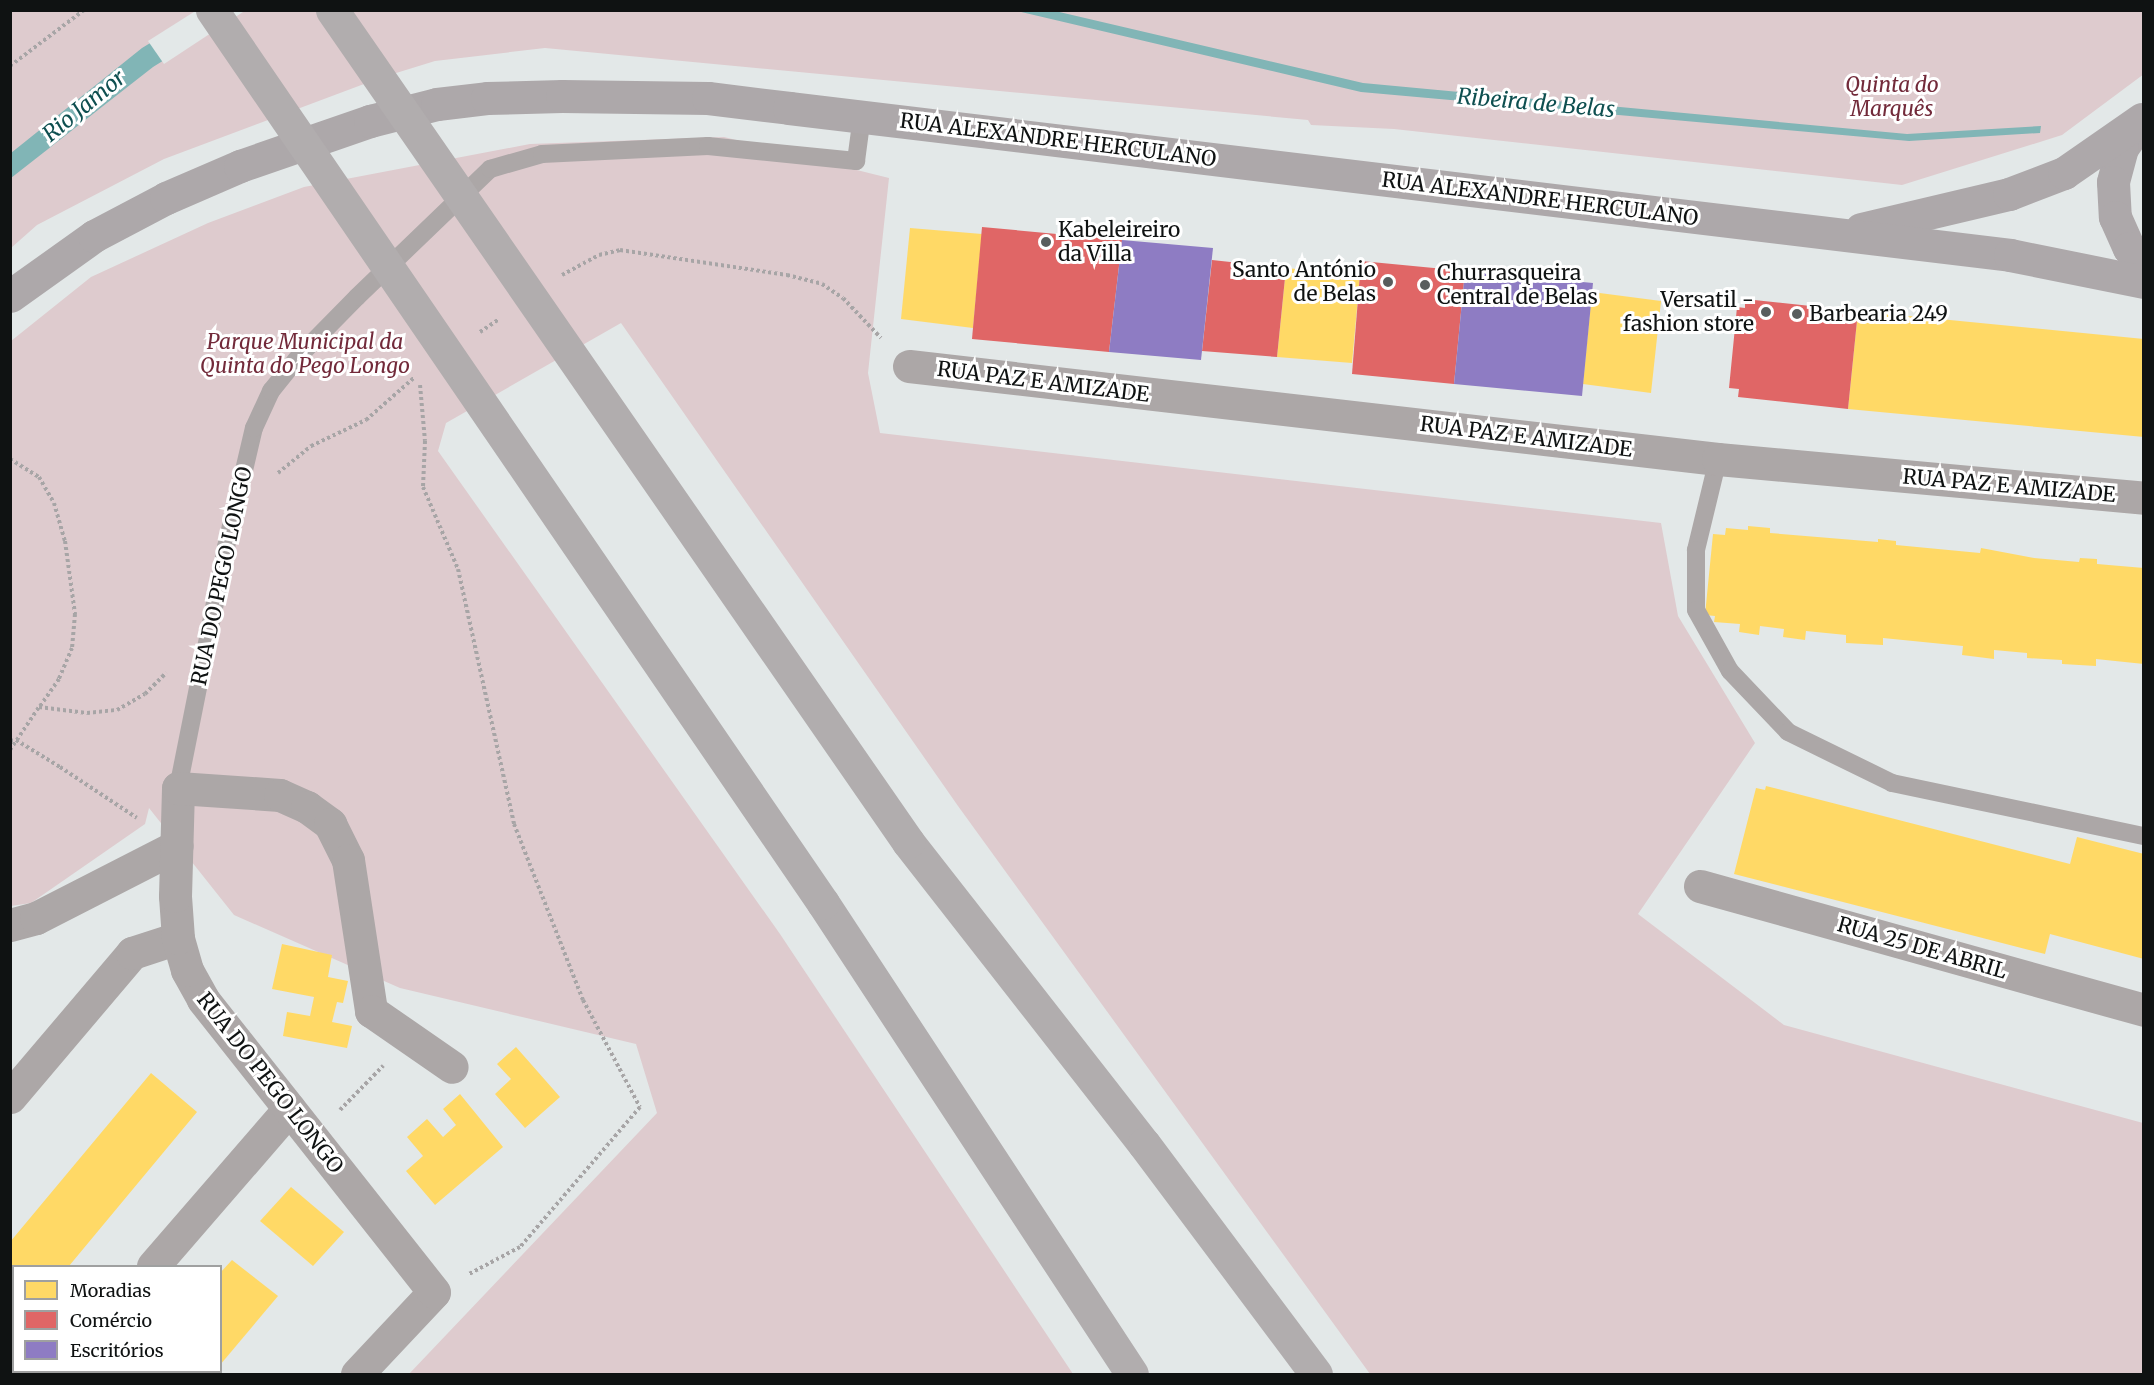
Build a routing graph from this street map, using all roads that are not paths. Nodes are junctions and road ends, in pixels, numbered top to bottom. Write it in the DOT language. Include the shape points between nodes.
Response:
graph roads {
  1 [pos="212,10"];
  2 [pos="332,10"];
  3 [pos="862,116"];
  4 [pos="2143,119"];
  5 [pos="1839,235"];
  6 [pos="2144,266"];
  7 [pos="2144,282"];
  8 [pos="10,296"];
  9 [pos="909,366"];
  10 [pos="1718,459"];
  11 [pos="2144,498"];
  12 [pos="178,788"];
  13 [pos="2144,836"];
  14 [pos="177,846"];
  15 [pos="1700,886"];
  16 [pos="10,925"];
  17 [pos="178,938"];
  18 [pos="2144,1010"];
  19 [pos="452,1067"];
  20 [pos="10,1097"];
  21 [pos="289,1109"];
  22 [pos="154,1265"];
  23 [pos="357,1374"];
  24 [pos="1132,1374"];
  25 [pos="1316,1374"];
  1 -- 24 [label="highway, bridge" via="823,903"];
  2 -- 25 [label="highway, bridge" via="908,842 1144,1144"];
  3 -- 5 [label="main road, RUA ALEXANDRE HERCULANO"];
  3 -- 8 [label="main road, RUA ALEXANDRE HERCULANO" via="708,99 498,98 437,104 349,128 240,166 166,198 94,236"];
  3 -- 12 [label="lane, RUA DO PEGO LONGO" via="856,161 708,146 542,154 490,169 300,355 271,391 254,428"];
  4 -- 5 [label="main road" via="2073,168 2009,194"];
  4 -- 6 [label="main road" via="2122,148 2113,182 2115,217 2128,248"];
  5 -- 7 [label="main road, RUA ALEXANDRE HERCULANO" via="2010,255"];
  9 -- 10 [label="street, RUA PAZ E AMIZADE"];
  10 -- 11 [label="street, RUA PAZ E AMIZADE"];
  10 -- 13 [label="lane" via="1696,550 1696,609 1730,671 1788,732 1892,783"];
  12 -- 14 [label="street, RUA DO PEGO LONGO"];
  12 -- 19 [label="street" via="280,795 307,807 330,824 342,840 348,860 371,1011"];
  14 -- 16 [label="street" via="36,918"];
  14 -- 17 [label="street, RUA DO PEGO LONGO"];
  15 -- 18 [label="street, RUA 25 DE ABRIL"];
  17 -- 20 [label="street" via="132,953"];
  17 -- 21 [label="street, RUA DO PEGO LONGO" via="187,970 202,999"];
  21 -- 22 [label="street"];
  21 -- 23 [label="street, RUA DO PEGO LONGO" via="434,1292"];
}
